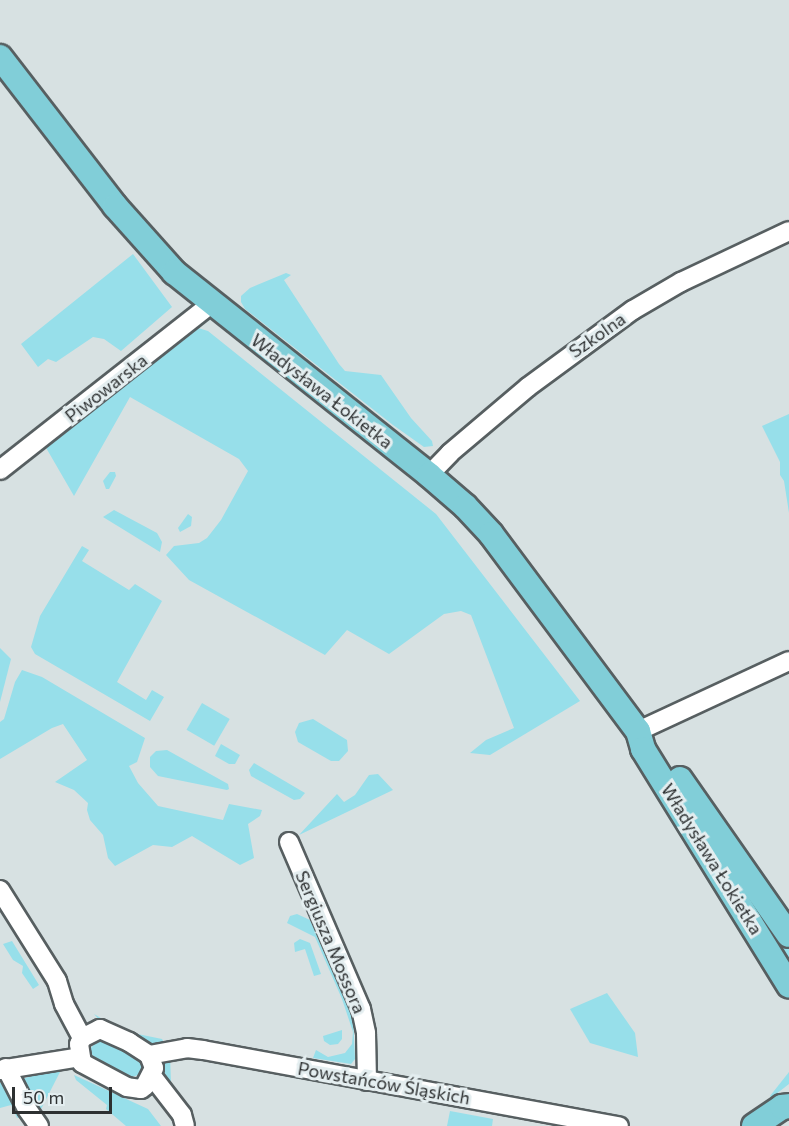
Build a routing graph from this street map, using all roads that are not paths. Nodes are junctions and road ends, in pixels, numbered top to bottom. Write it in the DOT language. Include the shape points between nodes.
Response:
graph roads {
  1 [pos="0,57"];
  2 [pos="789,231"];
  3 [pos="211,304"];
  4 [pos="0,470"];
  5 [pos="429,475"];
  6 [pos="789,661"];
  7 [pos="638,731"];
  8 [pos="289,842"];
  9 [pos="0,890"];
  10 [pos="789,935"];
  11 [pos="57,981"];
  12 [pos="789,985"];
  13 [pos="100,1029"];
  14 [pos="80,1046"];
  15 [pos="149,1055"];
  16 [pos="3,1069"];
  17 [pos="367,1081"];
  18 [pos="147,1082"];
  19 [pos="786,1103"];
  20 [pos="39,1126"];
  21 [pos="178,1126"];
  22 [pos="185,1126"];
  23 [pos="619,1126"];
  24 [pos="754,1126"];
  1 -- 3 [label="main road, Władysława Łokietka" via="141,238"];
  2 -- 5 [label="street, Szkolna" via="681,282 633,310 528,387"];
  3 -- 4 [label="street, Piwowarska"];
  3 -- 5 [label="main road, Władysława Łokietka"];
  5 -- 7 [label="main road, Władysława Łokietka" via="491,534"];
  6 -- 7 [label="street"];
  7 -- 10 [label="main road, Władysława Łokietka" via="652,738"];
  7 -- 12 [label="main road, Władysława Łokietka" via="643,748"];
  8 -- 17 [label="street, Sergiusza Mossora" via="361,1009"];
  9 -- 11 [label="street"];
  11 -- 13 [label="street"];
  11 -- 14 [label="street"];
  13 -- 14 [label="street"];
  13 -- 15 [label="street"];
  14 -- 16 [label="street" via="39,1051"];
  14 -- 18 [label="street" via="82,1064 95,1072 127,1087"];
  15 -- 17 [label="street, Powstańców Śląskich" via="187,1048"];
  15 -- 18 [label="street" via="154,1068"];
  16 -- 20 [label="street"];
  17 -- 23 [label="street, Powstańców Śląskich"];
  18 -- 21 [label="street" via="158,1103"];
  18 -- 22 [label="street" via="182,1115"];
  19 -- 24 [label="main road"];
}
